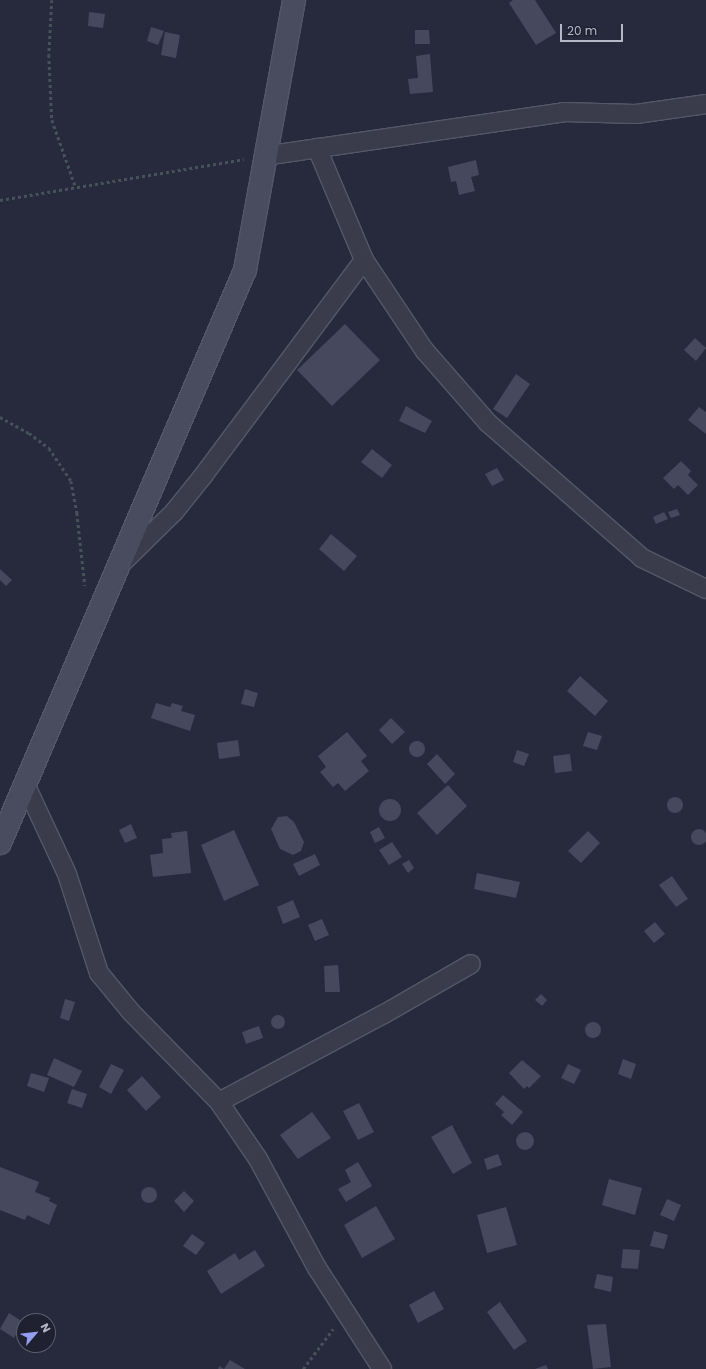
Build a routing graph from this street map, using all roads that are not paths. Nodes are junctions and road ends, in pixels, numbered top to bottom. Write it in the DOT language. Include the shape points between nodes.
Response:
graph roads {
  1 [pos="294,0"];
  2 [pos="706,104"];
  3 [pos="317,148"];
  4 [pos="264,156"];
  5 [pos="364,260"];
  6 [pos="116,569"];
  7 [pos="706,589"];
  8 [pos="26,786"];
  9 [pos="0,843"];
  10 [pos="471,964"];
  11 [pos="219,1102"];
  12 [pos="382,1369"];
  1 -- 4 [label="street"];
  2 -- 3 [label="street" via="636,114 564,112"];
  3 -- 4 [label="street"];
  3 -- 5 [label="street"];
  4 -- 6 [label="street" via="245,270"];
  5 -- 6 [label="street" via="203,476 174,512"];
  5 -- 7 [label="street" via="425,351 488,423 642,558"];
  6 -- 8 [label="street"];
  8 -- 9 [label="street"];
  8 -- 11 [label="street" via="67,874 100,972 130,1012"];
  10 -- 11 [label="street" via="384,1014"];
  11 -- 12 [label="street" via="258,1159 316,1268"];
}
